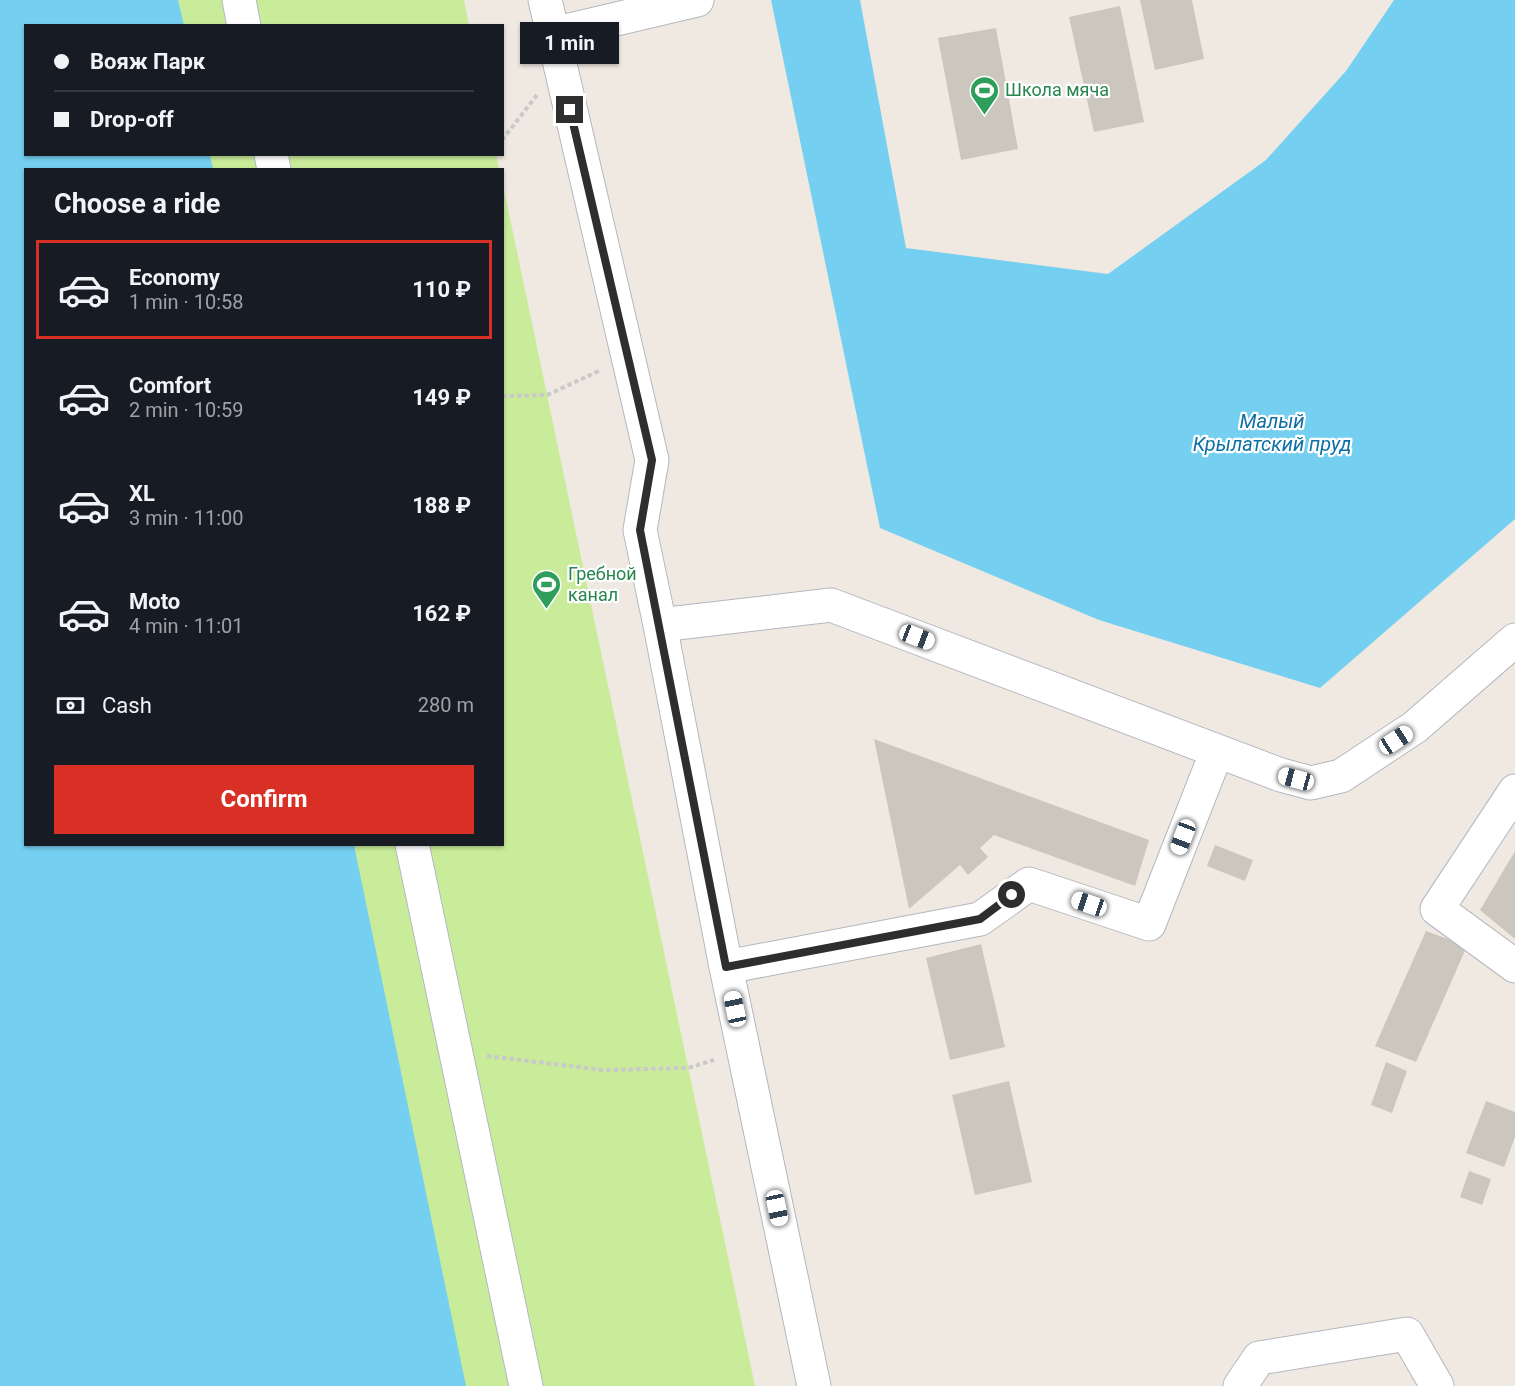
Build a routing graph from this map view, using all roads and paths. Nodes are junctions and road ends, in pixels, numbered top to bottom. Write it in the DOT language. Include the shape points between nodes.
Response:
graph roads {
  1 [pos="239,0"];
  2 [pos="545,0"];
  3 [pos="698,0"];
  4 [pos="244,24"];
  5 [pos="553,34"];
  6 [pos="560,65"];
  7 [pos="504,137"];
  8 [pos="628,357"];
  9 [pos="504,396"];
  10 [pos="660,625"];
  11 [pos="1515,640"];
  12 [pos="1217,751"];
  13 [pos="1515,791"];
  14 [pos="412,846"];
  15 [pos="1515,966"];
  16 [pos="726,967"];
  17 [pos="455,1052"];
  18 [pos="744,1052"];
  19 [pos="526,1386"];
  20 [pos="814,1386"];
  21 [pos="1240,1386"];
  22 [pos="1437,1386"];
  1 -- 4 [label="lane"];
  2 -- 5 [label="lane"];
  3 -- 5 [label="lane"];
  5 -- 6 [label="lane"];
  6 -- 7 [label="path"];
  6 -- 8 [label="lane"];
  8 -- 9 [label="path" via="547,395"];
  8 -- 10 [label="lane" via="652,460 640,530"];
  10 -- 12 [label="lane" via="831,605"];
  10 -- 16 [label="lane"];
  11 -- 12 [label="lane" via="1415,727 1341,776 1311,783"];
  12 -- 16 [label="lane" via="1149,924 1029,884 980,919"];
  13 -- 15 [label="lane" via="1437,909"];
  14 -- 17 [label="lane"];
  16 -- 18 [label="lane"];
  17 -- 18 [label="path" via="603,1070 688,1068"];
  17 -- 19 [label="lane"];
  18 -- 20 [label="lane"];
  21 -- 22 [label="lane" via="1259,1358 1407,1334"];
}
